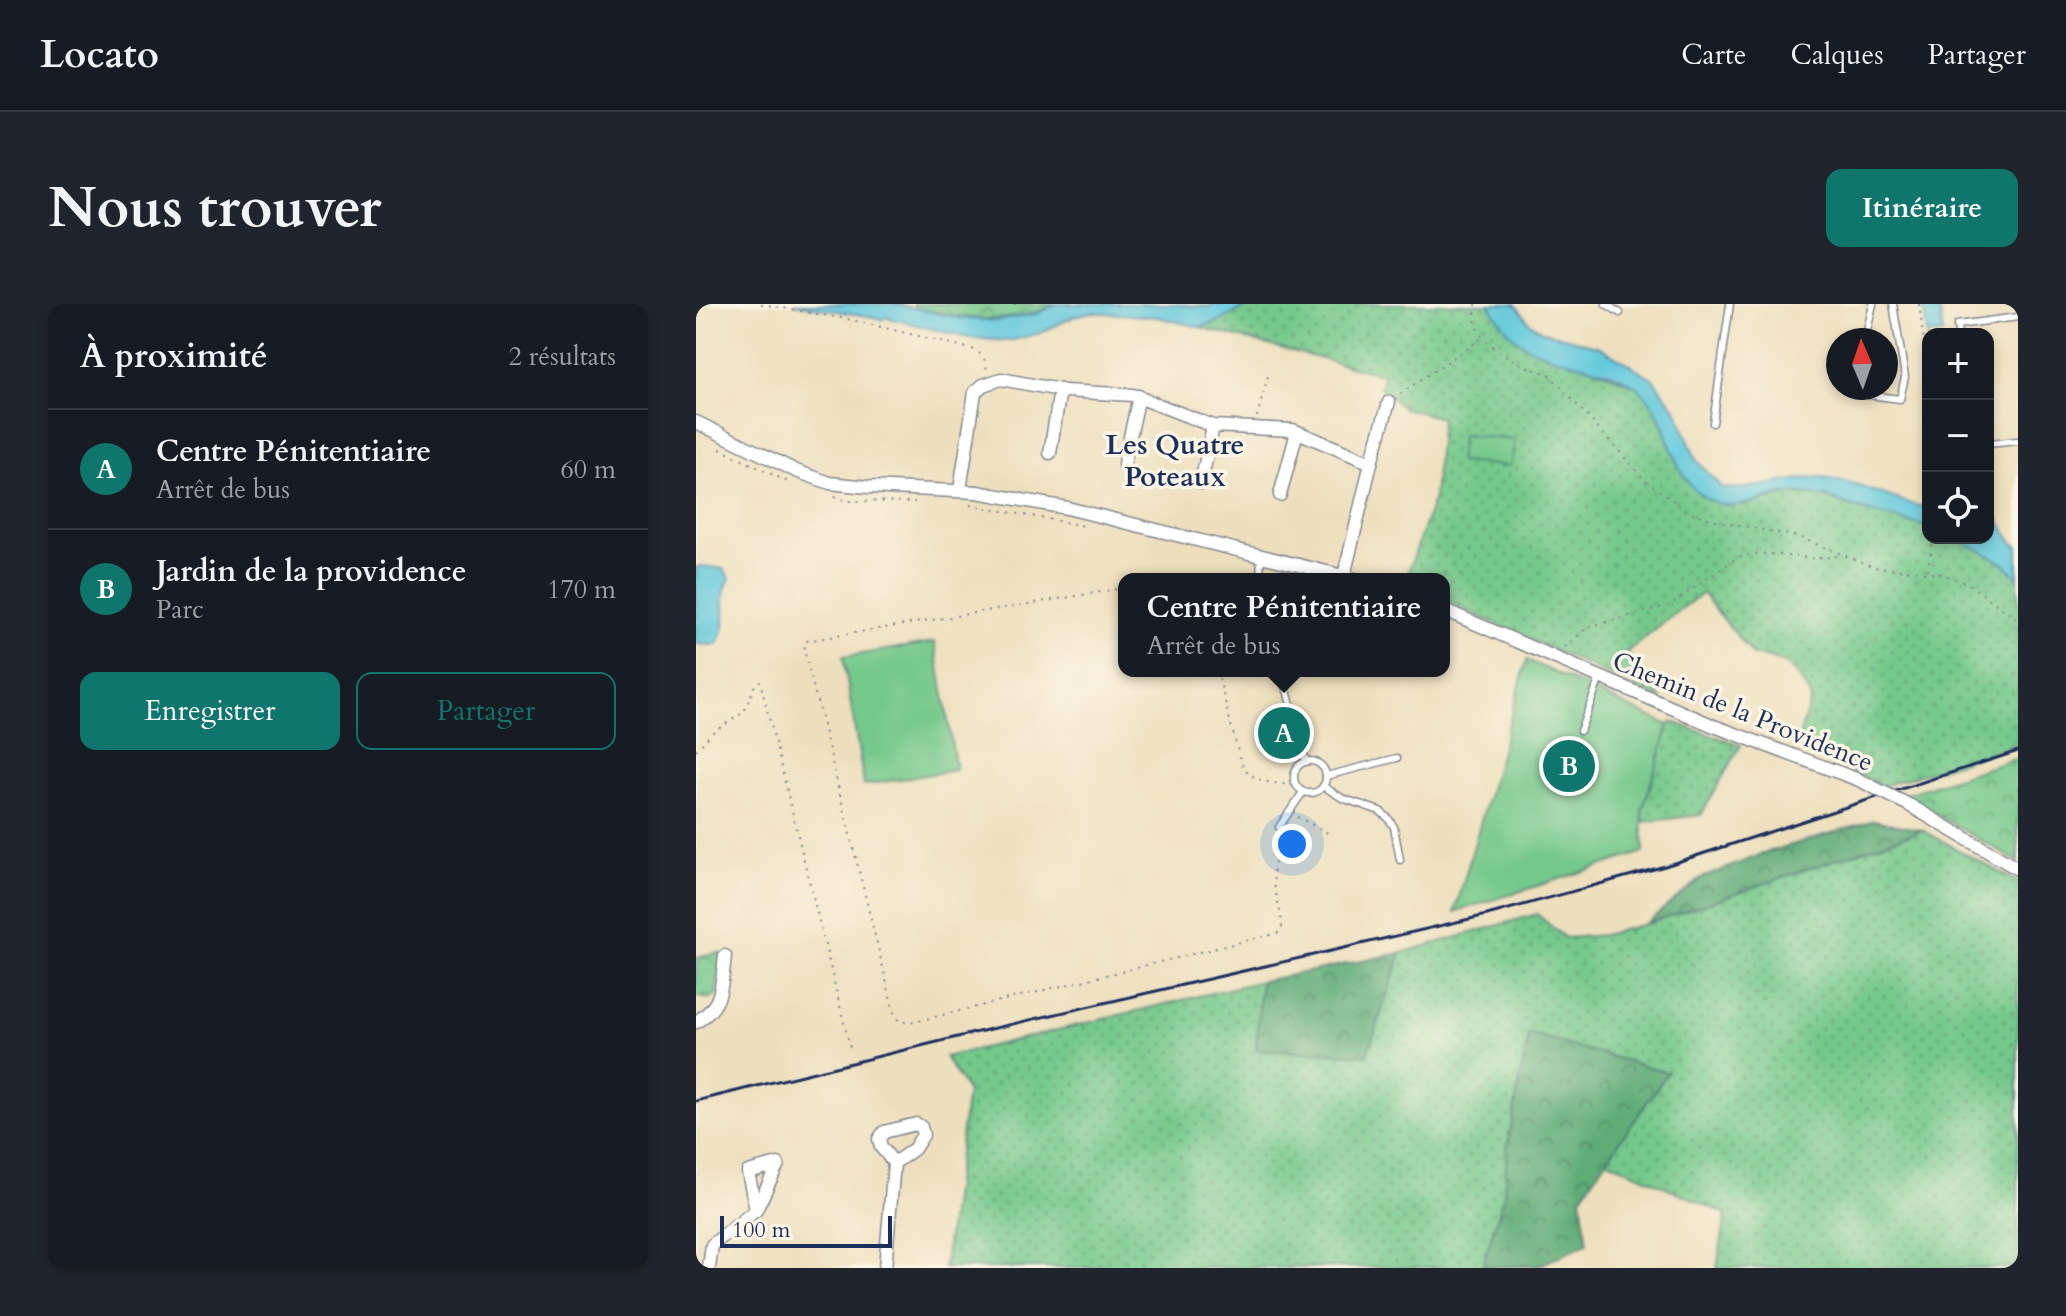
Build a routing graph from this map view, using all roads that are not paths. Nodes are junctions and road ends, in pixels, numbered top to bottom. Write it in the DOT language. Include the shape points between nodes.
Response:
graph roads {
  1 [pos="1606,304"];
  2 [pos="1730,304"];
  3 [pos="1873,304"];
  4 [pos="1893,304"];
  5 [pos="1620,313"];
  6 [pos="2018,317"];
  7 [pos="1868,328"];
  8 [pos="1897,328"];
  9 [pos="1957,328"];
  10 [pos="1898,334"];
  11 [pos="1060,390"];
  12 [pos="1139,396"];
  13 [pos="1898,399"];
  14 [pos="1389,402"];
  15 [pos="696,422"];
  16 [pos="1713,423"];
  17 [pos="1213,426"];
  18 [pos="1297,432"];
  19 [pos="2018,441"];
  20 [pos="1994,443"];
  21 [pos="1050,453"];
  22 [pos="1371,463"];
  23 [pos="1124,464"];
  24 [pos="1201,483"];
  25 [pos="960,490"];
  26 [pos="1280,495"];
  27 [pos="1261,555"];
  28 [pos="1260,573"];
  29 [pos="1331,573"];
  30 [pos="1351,573"];
  31 [pos="1450,613"];
  32 [pos="1284,677"];
  33 [pos="1600,678"];
  34 [pos="1580,731"];
  35 [pos="1397,758"];
  36 [pos="1306,762"];
  37 [pos="1326,776"];
  38 [pos="1323,786"];
  39 [pos="1303,792"];
  40 [pos="1279,827"];
  41 [pos="1400,860"];
  42 [pos="2018,869"];
  43 [pos="725,956"];
  44 [pos="696,1022"];
  45 [pos="894,1163"];
  46 [pos="756,1210"];
  47 [pos="709,1268"];
  48 [pos="885,1268"];
  1 -- 5 [label="lane"];
  2 -- 16 [label="lane"];
  3 -- 7 [label="lane"];
  4 -- 8 [label="lane"];
  6 -- 9 [label="lane"];
  10 -- 13 [label="lane" via="1905,377"];
  11 -- 12 [label="street"];
  11 -- 21 [label="street"];
  11 -- 25 [label="street" via="1001,379 975,392"];
  12 -- 17 [label="street"];
  12 -- 23 [label="street"];
  14 -- 22 [label="street"];
  15 -- 25 [label="street" via="830,483"];
  17 -- 18 [label="street"];
  17 -- 24 [label="street"];
  18 -- 22 [label="street"];
  18 -- 26 [label="street"];
  19 -- 20 [label="lane"];
  22 -- 30 [label="street"];
  25 -- 27 [label="street" via="1067,508"];
  27 -- 28 [label="lane"];
  27 -- 29 [label="street"];
  31 -- 33 [label="street, Chemin de la Providence"];
  32 -- 36 [label="lane"];
  33 -- 34 [label="lane"];
  33 -- 42 [label="street, Chemin de la Providence, bridge" via="1859,780"];
  35 -- 37 [label="lane"];
  36 -- 37 [label="lane" via="1317,763"];
  36 -- 39 [label="lane" via="1295,771 1296,785"];
  37 -- 38 [label="lane"];
  38 -- 39 [label="lane" via="1314,793"];
  38 -- 41 [label="lane" via="1388,818"];
  39 -- 40 [label="lane"];
  43 -- 44 [label="street" via="719,1001"];
  45 -- 48 [label="street"];
  46 -- 47 [label="street" via="712,1245"];
}
